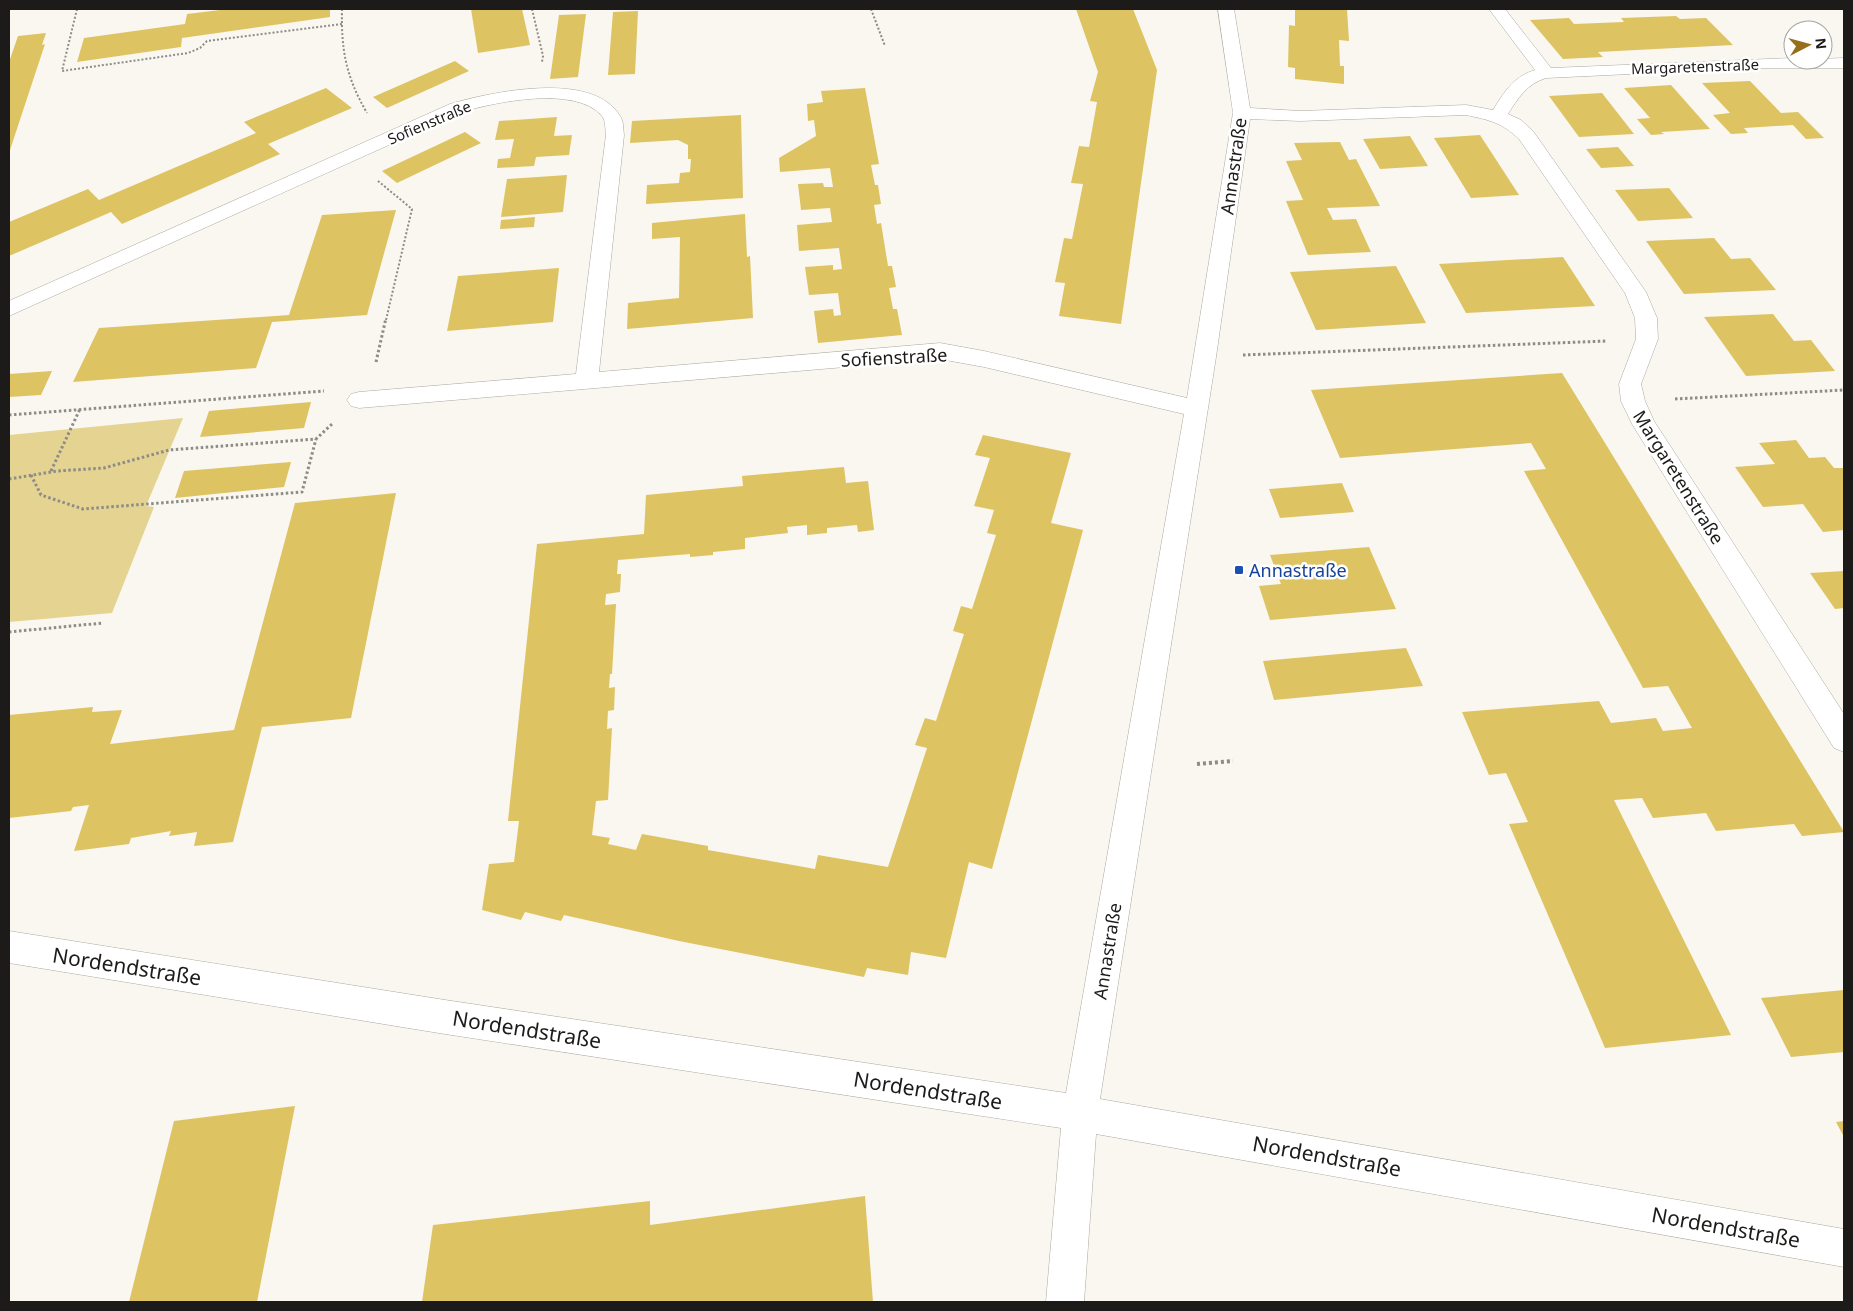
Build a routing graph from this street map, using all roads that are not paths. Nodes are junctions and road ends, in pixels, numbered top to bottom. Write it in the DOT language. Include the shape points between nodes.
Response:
graph roads {
  1 [pos="1226,9"];
  2 [pos="1497,9"];
  3 [pos="1844,63"];
  4 [pos="1546,73"];
  5 [pos="1242,113"];
  6 [pos="1498,116"];
  7 [pos="9,309"];
  8 [pos="587,381"];
  9 [pos="363,400"];
  10 [pos="1196,409"];
  11 [pos="1844,739"];
  12 [pos="9,947"];
  13 [pos="1080,1113"];
  14 [pos="1844,1248"];
  15 [pos="1065,1302"];
  1 -- 5 [label="street, Annastraße"];
  2 -- 4 [label="street"];
  3 -- 4 [label="street, Margaretenstraße"];
  4 -- 6 [label="street, Margaretenstraße" via="1525,79"];
  5 -- 6 [label="street, Margaretenstraße" via="1300,116 1466,110"];
  5 -- 10 [label="street, Annastraße"];
  6 -- 11 [label="street, Margaretenstraße" via="1526,135 1635,292 1646,318 1647,339 1630,384 1633,401 1644,424"];
  7 -- 8 [label="street, Sofienstraße" via="456,108 486,100 563,94 586,99 602,107 613,118 614,135"];
  8 -- 9 [label="street, Sofienstraße"];
  8 -- 10 [label="street, Sofienstraße" via="940,351"];
  10 -- 13 [label="street, Annastraße"];
  12 -- 13 [label="street, Nordendstraße"];
  13 -- 14 [label="street, Nordendstraße"];
  13 -- 15 [label="street, Annastraße"];
}
